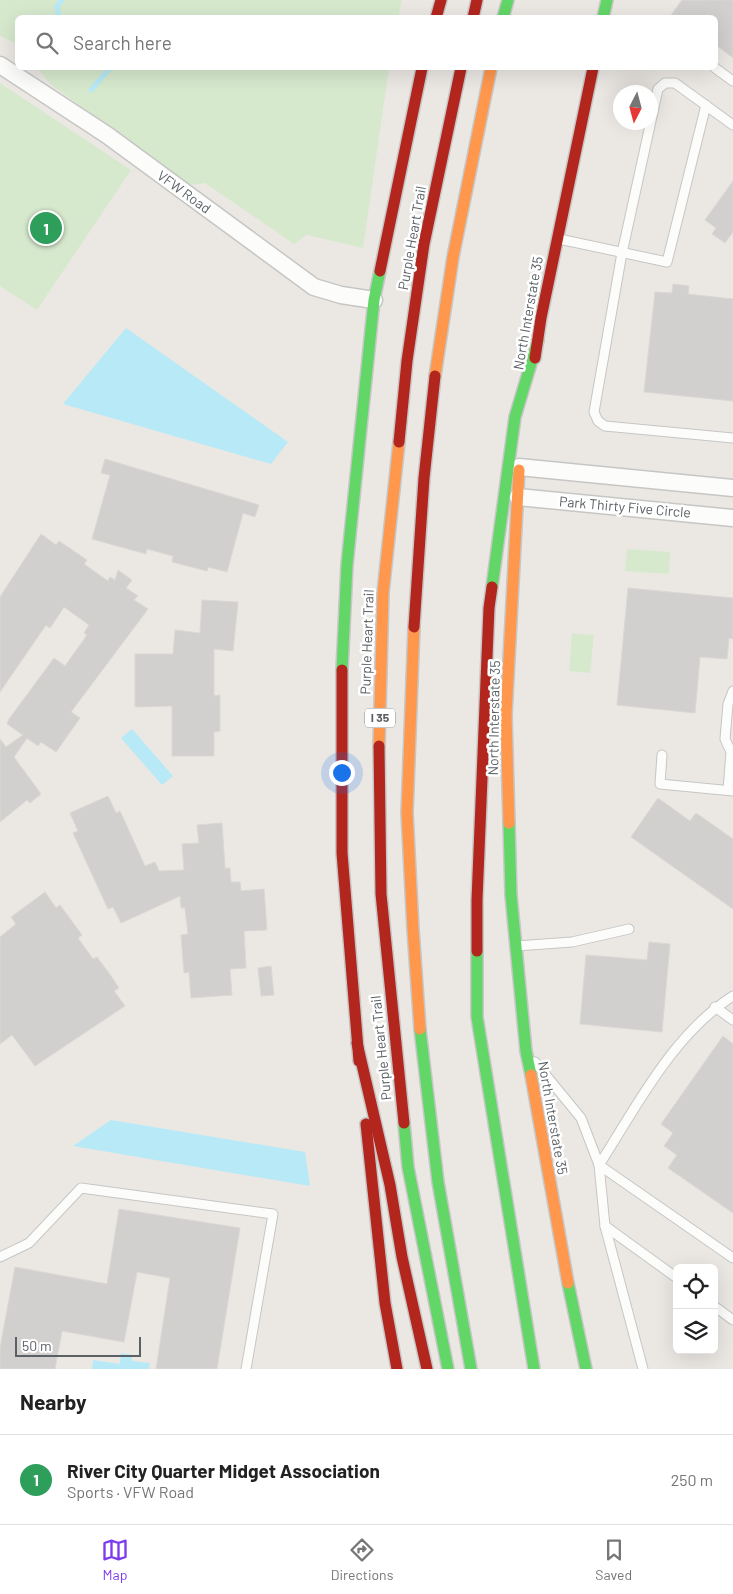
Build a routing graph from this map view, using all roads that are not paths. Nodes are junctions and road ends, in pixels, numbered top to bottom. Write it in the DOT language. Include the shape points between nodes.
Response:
graph roads {
  1 [pos="441,0"];
  2 [pos="477,0"];
  3 [pos="508,0"];
  4 [pos="607,0"];
  5 [pos="437,15"];
  6 [pos="474,15"];
  7 [pos="504,15"];
  8 [pos="604,15"];
  9 [pos="0,65"];
  10 [pos="422,70"];
  11 [pos="461,70"];
  12 [pos="491,70"];
  13 [pos="593,70"];
  14 [pos="718,70"];
  15 [pos="733,81"];
  16 [pos="706,105"];
  17 [pos="733,126"];
  18 [pos="557,239"];
  19 [pos="622,253"];
  20 [pos="374,300"];
  21 [pos="538,340"];
  22 [pos="733,438"];
  23 [pos="519,468"];
  24 [pos="733,488"];
  25 [pos="518,497"];
  26 [pos="733,518"];
  27 [pos="733,691"];
  28 [pos="662,755"];
  29 [pos="730,790"];
  30 [pos="629,929"];
  31 [pos="516,946"];
  32 [pos="733,996"];
  33 [pos="715,1007"];
  34 [pos="733,1020"];
  35 [pos="357,1043"];
  36 [pos="526,1052"];
  37 [pos="599,1165"];
  38 [pos="605,1226"];
  39 [pos="0,1257"];
  40 [pos="733,1258"];
  41 [pos="673,1275"];
  42 [pos="718,1309"];
  43 [pos="733,1320"];
  44 [pos="246,1369"];
  45 [pos="397,1369"];
  46 [pos="427,1369"];
  47 [pos="448,1369"];
  48 [pos="471,1369"];
  49 [pos="534,1369"];
  50 [pos="586,1369"];
  51 [pos="643,1369"];
  1 -- 5 [label="main road"];
  2 -- 6 [label="main road"];
  3 -- 7 [label="main road"];
  4 -- 8 [label="main road"];
  9 -- 20 [label="street, VFW Road" via="106,135 314,287 342,296"];
  10 -- 20 [label="main road"];
  11 -- 47 [label="main road, Purple Heart Trail / I 35" via="424,244 408,361 383,593 379,745 380,894 408,1167"];
  12 -- 48 [label="main road, I 35" via="452,260 435,372 416,596 408,761 408,864 424,1064 456,1298"];
  13 -- 18 [label="main road, North Interstate 35"];
  14 -- 15 [label="lane"];
  16 -- 17 [label="lane"];
  16 -- 19 [label="lane" via="667,262"];
  16 -- 19 [label="lane" via="675,83 665,83 658,89"];
  18 -- 19 [label="lane"];
  18 -- 21 [label="main road, North Interstate 35"];
  19 -- 22 [label="lane" via="595,403 598,421 605,426"];
  20 -- 35 [label="main road" via="347,565 342,656 342,853"];
  21 -- 23 [label="main road, North Interstate 35"];
  21 -- 49 [label="main road" via="515,417 489,608 477,900 477,1018"];
  23 -- 24 [label="street, Park Thirty Five Circle"];
  23 -- 25 [label="main road, North Interstate 35"];
  25 -- 26 [label="street, Park Thirty Five Circle"];
  25 -- 31 [label="main road, North Interstate 35" via="506,715 511,896"];
  27 -- 29 [label="lane" via="728,704 725,739 731,752"];
  28 -- 29 [label="lane" via="660,784"];
  30 -- 31 [label="lane" via="572,942"];
  31 -- 36 [label="main road, North Interstate 35"];
  32 -- 33 [label="lane"];
  33 -- 34 [label="lane"];
  33 -- 37 [label="lane" via="662,1068"];
  35 -- 45 [label="main road" via="385,1303"];
  35 -- 46 [label="main road"];
  36 -- 37 [label="lane" via="581,1118"];
  36 -- 50 [label="main road, North Interstate 35" via="557,1232"];
  37 -- 38 [label="lane"];
  37 -- 40 [label="lane"];
  38 -- 41 [label="lane"];
  38 -- 51 [label="lane"];
  39 -- 44 [label="lane" via="29,1242 81,1188 273,1214"];
  42 -- 43 [label="lane"];
}
